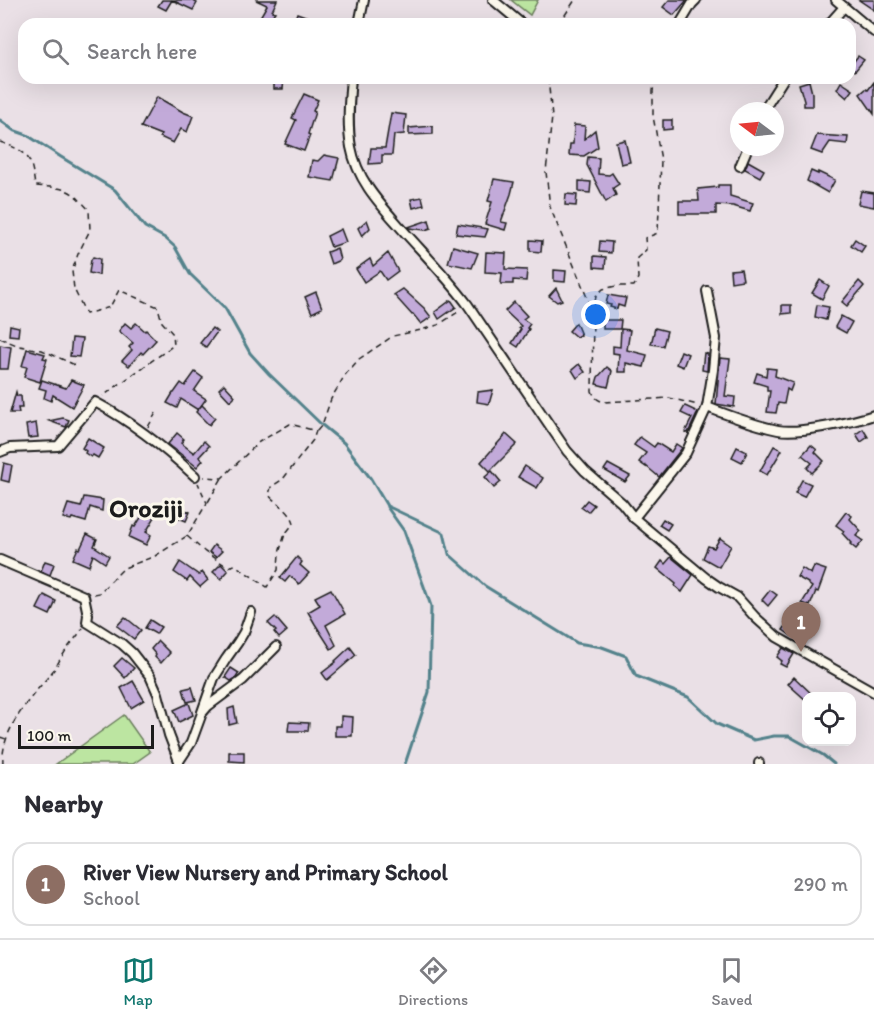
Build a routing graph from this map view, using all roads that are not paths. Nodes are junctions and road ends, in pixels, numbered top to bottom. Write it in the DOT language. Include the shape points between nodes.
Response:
graph roads {
  1 [pos="364,0"];
  2 [pos="493,0"];
  3 [pos="696,0"];
  4 [pos="836,0"];
  5 [pos="844,7"];
  6 [pos="360,18"];
  7 [pos="515,18"];
  8 [pos="684,18"];
  9 [pos="834,18"];
  10 [pos="874,32"];
  11 [pos="350,84"];
  12 [pos="780,84"];
  13 [pos="769,102"];
  14 [pos="744,156"];
  15 [pos="740,166"];
  16 [pos="707,291"];
  17 [pos="707,407"];
  18 [pos="874,415"];
  19 [pos="0,452"];
  20 [pos="195,476"];
  21 [pos="634,518"];
  22 [pos="0,560"];
  23 [pos="251,612"];
  24 [pos="276,647"];
  25 [pos="874,692"];
  26 [pos="202,713"];
  27 [pos="179,763"];
  1 -- 6 [label="street"];
  2 -- 7 [label="street"];
  3 -- 8 [label="street"];
  4 -- 5 [label="street"];
  5 -- 9 [label="street"];
  5 -- 10 [label="street"];
  11 -- 21 [label="street" via="351,146 368,189 468,305 567,452"];
  12 -- 13 [label="street"];
  14 -- 15 [label="street"];
  16 -- 17 [label="street" via="716,338"];
  17 -- 18 [label="street" via="779,430 796,431"];
  17 -- 21 [label="street" via="686,453"];
  19 -- 20 [label="street" via="58,446 95,402 144,433"];
  21 -- 25 [label="street" via="706,578 737,597 777,636"];
  22 -- 27 [label="street" via="84,596 87,622 127,648 150,676"];
  23 -- 26 [label="street" via="244,632 214,678"];
  24 -- 26 [label="street"];
  26 -- 27 [label="street" via="192,743"];
}
